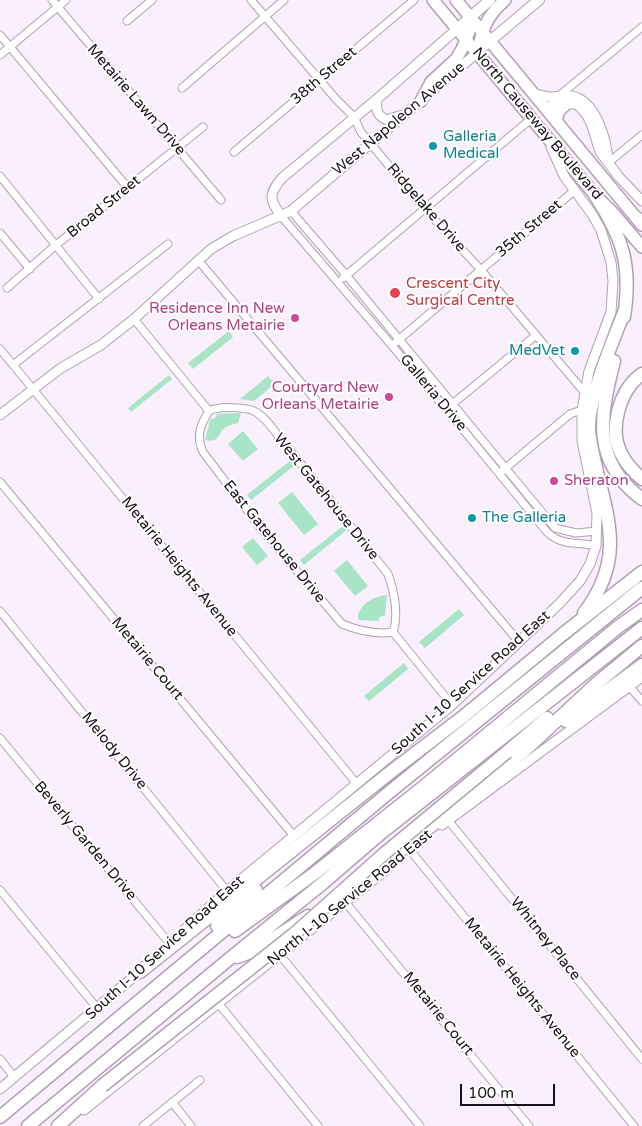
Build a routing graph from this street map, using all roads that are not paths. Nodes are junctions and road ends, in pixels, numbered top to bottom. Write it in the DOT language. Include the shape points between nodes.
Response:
graph roads {
  1 [pos="52,0"];
  2 [pos="66,0"];
  3 [pos="152,0"];
  4 [pos="251,0"];
  5 [pos="284,0"];
  6 [pos="414,0"];
  7 [pos="433,0"];
  8 [pos="456,0"];
  9 [pos="490,0"];
  10 [pos="505,0"];
  11 [pos="534,2"];
  12 [pos="58,7"];
  13 [pos="265,16"];
  14 [pos="470,17"];
  15 [pos="127,21"];
  16 [pos="642,28"];
  17 [pos="457,29"];
  18 [pos="0,35"];
  19 [pos="486,36"];
  20 [pos="467,40"];
  21 [pos="10,47"];
  22 [pos="478,52"];
  23 [pos="0,55"];
  24 [pos="491,68"];
  25 [pos="320,80"];
  26 [pos="182,88"];
  27 [pos="532,93"];
  28 [pos="377,99"];
  29 [pos="563,100"];
  30 [pos="421,102"];
  31 [pos="544,107"];
  32 [pos="411,109"];
  33 [pos="354,117"];
  34 [pos="532,118"];
  35 [pos="558,122"];
  36 [pos="203,127"];
  37 [pos="546,135"];
  38 [pos="642,135"];
  39 [pos="370,143"];
  40 [pos="177,148"];
  41 [pos="234,152"];
  42 [pos="608,162"];
  43 [pos="0,176"];
  44 [pos="128,188"];
  45 [pos="575,190"];
  46 [pos="595,194"];
  47 [pos="221,200"];
  48 [pos="642,201"];
  49 [pos="425,209"];
  50 [pos="291,211"];
  51 [pos="282,217"];
  52 [pos="640,222"];
  53 [pos="0,233"];
  54 [pos="168,244"];
  55 [pos="56,245"];
  56 [pos="642,247"];
  57 [pos="198,260"];
  58 [pos="30,269"];
  59 [pos="481,270"];
  60 [pos="346,275"];
  61 [pos="339,282"];
  62 [pos="7,288"];
  63 [pos="99,299"];
  64 [pos="625,310"];
  65 [pos="134,319"];
  66 [pos="535,336"];
  67 [pos="399,339"];
  68 [pos="392,345"];
  69 [pos="0,349"];
  70 [pos="13,365"];
  71 [pos="642,374"];
  72 [pos="33,390"];
  73 [pos="585,393"];
  74 [pos="449,407"];
  75 [pos="582,410"];
  76 [pos="209,411"];
  77 [pos="0,415"];
  78 [pos="503,471"];
  79 [pos="642,479"];
  80 [pos="0,482"];
  81 [pos="642,499"];
  82 [pos="597,531"];
  83 [pos="596,546"];
  84 [pos="642,572"];
  85 [pos="642,588"];
  86 [pos="642,610"];
  87 [pos="0,611"];
  88 [pos="641,628"];
  89 [pos="393,632"];
  90 [pos="563,634"];
  91 [pos="518,642"];
  92 [pos="642,646"];
  93 [pos="642,665"];
  94 [pos="642,669"];
  95 [pos="634,679"];
  96 [pos="642,701"];
  97 [pos="452,705"];
  98 [pos="0,738"];
  99 [pos="525,750"];
  100 [pos="357,784"];
  101 [pos="345,810"];
  102 [pos="448,820"];
  103 [pos="294,836"];
  104 [pos="410,850"];
  105 [pos="0,890"];
  106 [pos="228,891"];
  107 [pos="346,902"];
  108 [pos="170,944"];
  109 [pos="280,955"];
  110 [pos="228,960"];
  111 [pos="140,972"];
  112 [pos="156,988"];
  113 [pos="219,1004"];
  114 [pos="97,1008"];
  115 [pos="642,1059"];
  116 [pos="0,1060"];
  117 [pos="14,1077"];
  118 [pos="200,1080"];
  119 [pos="0,1091"];
  120 [pos="172,1102"];
  121 [pos="0,1117"];
  122 [pos="28,1126"];
  123 [pos="58,1126"];
  124 [pos="65,1126"];
  125 [pos="143,1126"];
  126 [pos="191,1126"];
  127 [pos="318,1126"];
  128 [pos="420,1126"];
  129 [pos="529,1126"];
  130 [pos="634,1126"];
  1 -- 12 [label="street, Metairie Lawn Drive"];
  2 -- 12 [label="street"];
  3 -- 15 [label="street"];
  4 -- 13 [label="street, Ridgelake Drive"];
  5 -- 13 [label="street"];
  6 -- 25 [label="street, 38th Street"];
  7 -- 17 [label="highway, North Causeway Boulevard"];
  8 -- 14 [label="highway, North Causeway Boulevard"];
  9 -- 14 [label="main road, West Napoleon Avenue"];
  10 -- 19 [label="highway" via="492,11"];
  11 -- 19 [label="main road"];
  12 -- 21 [label="street"];
  12 -- 40 [label="street, Metairie Lawn Drive"];
  13 -- 25 [label="street, Ridgelake Drive"];
  13 -- 26 [label="street"];
  14 -- 17 [label="main road, West Napoleon Avenue"];
  14 -- 19 [label="highway, North Causeway Boulevard"];
  14 -- 20 [label="highway"];
  16 -- 29 [label="street" via="583,78"];
  17 -- 20 [label="highway, North Causeway Boulevard"];
  17 -- 28 [label="street, West Napoleon Avenue"];
  18 -- 21 [label="street"];
  19 -- 22 [label="highway"];
  19 -- 27 [label="highway, North Causeway Boulevard"];
  20 -- 22 [label="highway, North Causeway Boulevard"];
  20 -- 30 [label="highway" via="456,59 431,82"];
  21 -- 23 [label="street"];
  21 -- 44 [label="street"];
  22 -- 24 [label="highway, North Causeway Boulevard"];
  22 -- 30 [label="street, West Napoleon Avenue"];
  24 -- 31 [label="highway" via="504,75 529,104"];
  24 -- 34 [label="highway, North Causeway Boulevard"];
  25 -- 33 [label="street, Ridgelake Drive"];
  25 -- 41 [label="street, 38th Street"];
  27 -- 29 [label="street"];
  27 -- 31 [label="highway, North Causeway Boulevard"];
  28 -- 32 [label="street" via="377,113 387,120"];
  28 -- 33 [label="street, West Napoleon Avenue"];
  29 -- 31 [label="street"];
  29 -- 35 [label="highway"];
  29 -- 42 [label="street" via="577,104 587,115 600,152"];
  30 -- 32 [label="street, West Napoleon Avenue"];
  31 -- 35 [label="highway, North Causeway Boulevard"];
  32 -- 39 [label="street, West Napoleon Avenue"];
  33 -- 39 [label="street, Ridgelake Drive"];
  33 -- 51 [label="street, West Napoleon Avenue" via="272,190 273,204"];
  34 -- 35 [label="highway"];
  34 -- 37 [label="highway, North Causeway Boulevard"];
  34 -- 49 [label="street"];
  35 -- 52 [label="highway, North Causeway Boulevard"];
  36 -- 40 [label="street, Broad Street"];
  37 -- 45 [label="street, South I-10 Service Road East" via="564,176"];
  37 -- 46 [label="highway, North Causeway Boulevard"];
  38 -- 42 [label="street"];
  39 -- 49 [label="street, Ridgelake Drive"];
  39 -- 50 [label="street, West Napoleon Avenue"];
  40 -- 44 [label="street, Broad Street"];
  40 -- 47 [label="street, Metairie Lawn Drive"];
  42 -- 48 [label="street"];
  43 -- 55 [label="street"];
  44 -- 55 [label="street, Broad Street"];
  45 -- 59 [label="street, 35th Street"];
  45 -- 73 [label="street, South I-10 Service Road East" via="601,230 613,281 611,312 589,371"];
  46 -- 56 [label="highway, North Causeway Boulevard"];
  46 -- 64 [label="highway" via="620,239 627,275"];
  49 -- 59 [label="street, Ridgelake Drive"];
  49 -- 60 [label="street"];
  50 -- 51 [label="street, West Napoleon Avenue"];
  50 -- 60 [label="street, Galleria Drive"];
  51 -- 57 [label="street, West Napoleon Avenue" via="233,236"];
  51 -- 61 [label="street, Galleria Drive"];
  53 -- 58 [label="street"];
  54 -- 63 [label="street"];
  55 -- 58 [label="street, Broad Street"];
  55 -- 63 [label="street"];
  57 -- 65 [label="street, West Napoleon Avenue"];
  57 -- 91 [label="street"];
  58 -- 62 [label="street, Broad Street"];
  59 -- 66 [label="street, Ridgelake Drive"];
  59 -- 67 [label="street, 35th Street"];
  60 -- 61 [label="street"];
  60 -- 67 [label="street, Galleria Drive"];
  61 -- 68 [label="street, Galleria Drive"];
  63 -- 70 [label="street"];
  64 -- 81 [label="highway" via="602,422 610,461 628,487"];
  64 -- 90 [label="highway" via="596,391 589,429 610,528 607,573 596,597"];
  65 -- 72 [label="street, West Napoleon Avenue"];
  65 -- 76 [label="street"];
  66 -- 73 [label="street, Ridgelake Drive"];
  66 -- 74 [label="street"];
  67 -- 68 [label="street, 35th Street"];
  67 -- 74 [label="street, Galleria Drive"];
  68 -- 74 [label="street, Galleria Drive"];
  69 -- 70 [label="street, Metairie Heights Avenue"];
  70 -- 72 [label="street, Metairie Heights Avenue"];
  71 -- 79 [label="highway" via="620,403 616,430 621,454 630,469"];
  72 -- 77 [label="street, West Napoleon Avenue"];
  72 -- 100 [label="street, Metairie Heights Avenue"];
  73 -- 75 [label="street, South I-10 Service Road East"];
  74 -- 78 [label="street, Galleria Drive"];
  75 -- 78 [label="street" via="570,414"];
  75 -- 82 [label="street, South I-10 Service Road East" via="582,441"];
  76 -- 89 [label="street, West Gatehouse Drive" via="222,408 254,412 297,459 388,574 395,597"];
  76 -- 89 [label="street, East Gatehouse Drive" via="202,421 198,438 200,445 259,526 342,624 357,630"];
  78 -- 82 [label="street, Galleria Drive" via="555,528 576,533"];
  78 -- 83 [label="street, Galleria Drive" via="555,540"];
  80 -- 103 [label="street, Metairie Court"];
  82 -- 83 [label="street, South I-10 Service Road East"];
  83 -- 91 [label="street, South I-10 Service Road East" via="580,581"];
  84 -- 90 [label="highway"];
  85 -- 112 [label="highway" via="392,790"];
  86 -- 112 [label="highway" via="315,873"];
  87 -- 106 [label="street, Melody Drive"];
  88 -- 110 [label="highway" via="381,833"];
  88 -- 123 [label="highway, bridge" via="629,647 294,934 102,1086"];
  89 -- 97 [label="street"];
  90 -- 101 [label="highway"];
  91 -- 97 [label="street, South I-10 Service Road East"];
  92 -- 99 [label="highway"];
  93 -- 95 [label="highway"];
  94 -- 95 [label="highway"];
  95 -- 96 [label="street"];
  95 -- 99 [label="highway"];
  95 -- 102 [label="street, North I-10 Service Road East"];
  97 -- 100 [label="street, South I-10 Service Road East"];
  98 -- 108 [label="street, Beverly Garden Drive"];
  99 -- 110 [label="highway" via="330,904 256,950"];
  100 -- 103 [label="street, South I-10 Service Road East"];
  101 -- 111 [label="highway"];
  101 -- 112 [label="highway" via="230,914"];
  102 -- 104 [label="street, North I-10 Service Road East"];
  102 -- 115 [label="street, Whitney Place"];
  103 -- 106 [label="street, South I-10 Service Road East"];
  104 -- 107 [label="street, North I-10 Service Road East"];
  104 -- 130 [label="street, Metairie Heights Avenue"];
  105 -- 114 [label="street"];
  106 -- 108 [label="street, South I-10 Service Road East"];
  107 -- 109 [label="street, North I-10 Service Road East"];
  107 -- 129 [label="street, Metairie Court"];
  108 -- 111 [label="street, South I-10 Service Road East"];
  109 -- 113 [label="street, North I-10 Service Road East"];
  109 -- 128 [label="street"];
  110 -- 122 [label="highway"];
  111 -- 114 [label="street, South I-10 Service Road East"];
  112 -- 121 [label="highway"];
  113 -- 124 [label="street, North I-10 Service Road East"];
  113 -- 127 [label="street"];
  114 -- 117 [label="street, South I-10 Service Road East"];
  116 -- 117 [label="street"];
  117 -- 119 [label="street, South I-10 Service Road East"];
  118 -- 120 [label="street"];
  120 -- 125 [label="street"];
  120 -- 126 [label="street"];
}
